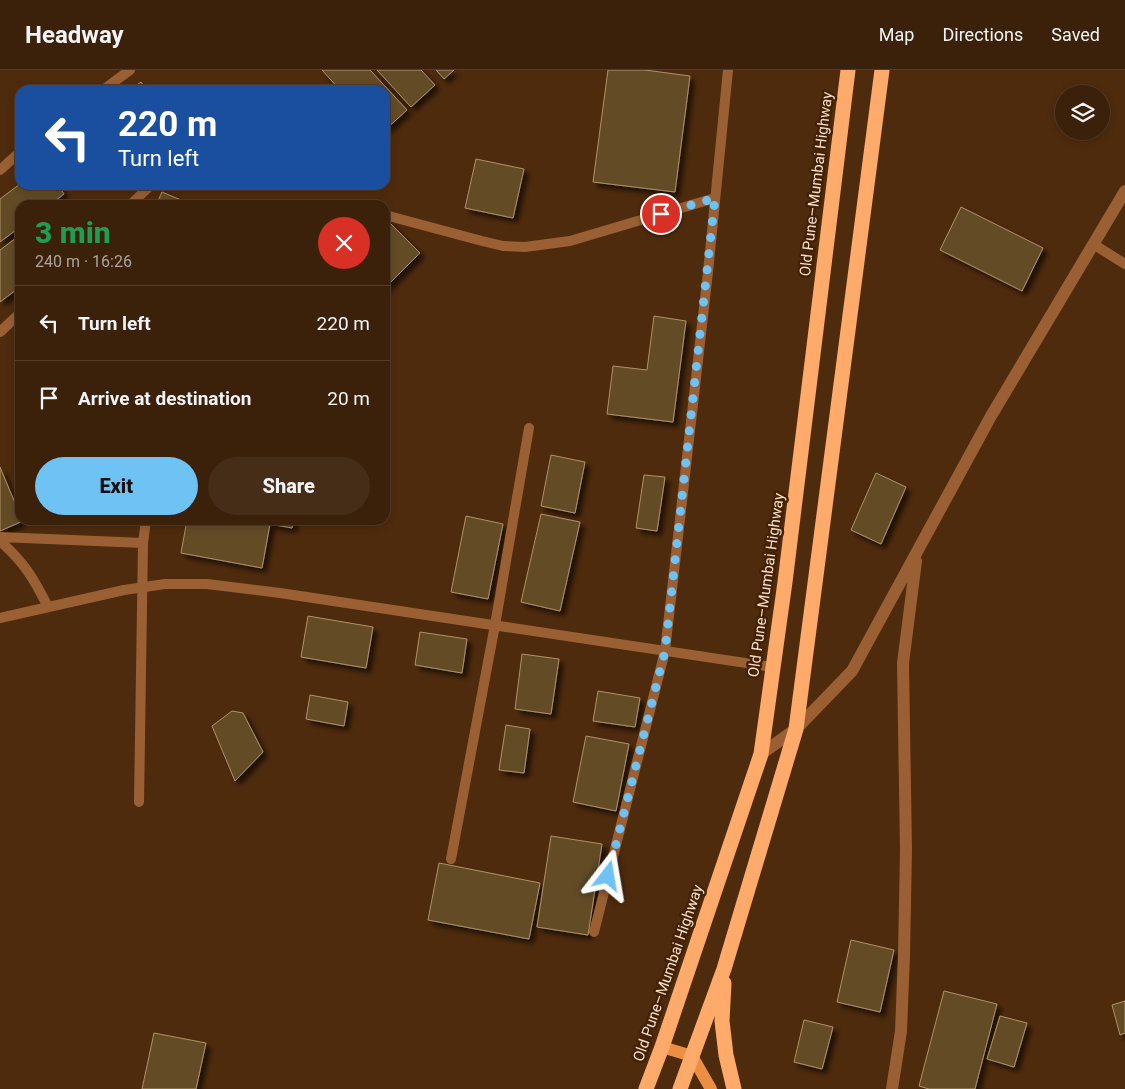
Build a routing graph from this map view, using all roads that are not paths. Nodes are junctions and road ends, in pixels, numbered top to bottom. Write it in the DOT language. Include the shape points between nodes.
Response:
graph roads {
  1 [pos="130,70"];
  2 [pos="728,70"];
  3 [pos="848,70"];
  4 [pos="882,70"];
  5 [pos="110,85"];
  6 [pos="15,156"];
  7 [pos="0,170"];
  8 [pos="146,190"];
  9 [pos="1125,191"];
  10 [pos="715,198"];
  11 [pos="135,200"];
  12 [pos="390,216"];
  13 [pos="1094,244"];
  14 [pos="1125,264"];
  15 [pos="15,317"];
  16 [pos="0,332"];
  17 [pos="529,428"];
  18 [pos="145,525"];
  19 [pos="0,539"];
  20 [pos="142,543"];
  21 [pos="917,553"];
  22 [pos="143,587"];
  23 [pos="48,607"];
  24 [pos="0,618"];
  25 [pos="495,625"];
  26 [pos="665,651"];
  27 [pos="772,667"];
  28 [pos="796,729"];
  29 [pos="761,754"];
  30 [pos="139,802"];
  31 [pos="451,859"];
  32 [pos="594,932"];
  33 [pos="724,969"];
  34 [pos="662,1047"];
  35 [pos="692,1056"];
  36 [pos="646,1089"];
  37 [pos="680,1089"];
  38 [pos="711,1089"];
  39 [pos="734,1089"];
  40 [pos="892,1089"];
  1 -- 5 [label="lane"];
  2 -- 10 [label="lane"];
  3 -- 27 [label="highway, Old Pune–Mumbai Highway"];
  4 -- 28 [label="highway"];
  6 -- 7 [label="lane"];
  8 -- 11 [label="lane"];
  9 -- 13 [label="street"];
  10 -- 12 [label="lane" via="570,241 525,247 503,246"];
  10 -- 26 [label="lane"];
  13 -- 14 [label="lane"];
  13 -- 21 [label="street" via="992,416"];
  15 -- 16 [label="lane"];
  17 -- 25 [label="lane"];
  18 -- 20 [label="lane"];
  19 -- 20 [label="lane"];
  19 -- 23 [label="lane" via="28,569"];
  20 -- 22 [label="lane"];
  21 -- 28 [label="street" via="852,670"];
  21 -- 40 [label="street" via="903,663 904,955 901,1031"];
  22 -- 23 [label="lane"];
  22 -- 25 [label="lane" via="207,584"];
  22 -- 30 [label="lane"];
  23 -- 24 [label="lane"];
  25 -- 26 [label="lane"];
  25 -- 31 [label="lane"];
  26 -- 27 [label="lane"];
  26 -- 32 [label="lane"];
  27 -- 29 [label="highway, Old Pune–Mumbai Highway"];
  28 -- 29 [label="street"];
  28 -- 33 [label="highway"];
  29 -- 34 [label="highway, Old Pune–Mumbai Highway"];
  33 -- 35 [label="highway"];
  33 -- 39 [label="highway" via="722,1020"];
  34 -- 35 [label="main road"];
  34 -- 36 [label="highway, Old Pune–Mumbai Highway"];
  35 -- 37 [label="highway"];
  35 -- 38 [label="main road"];
}
